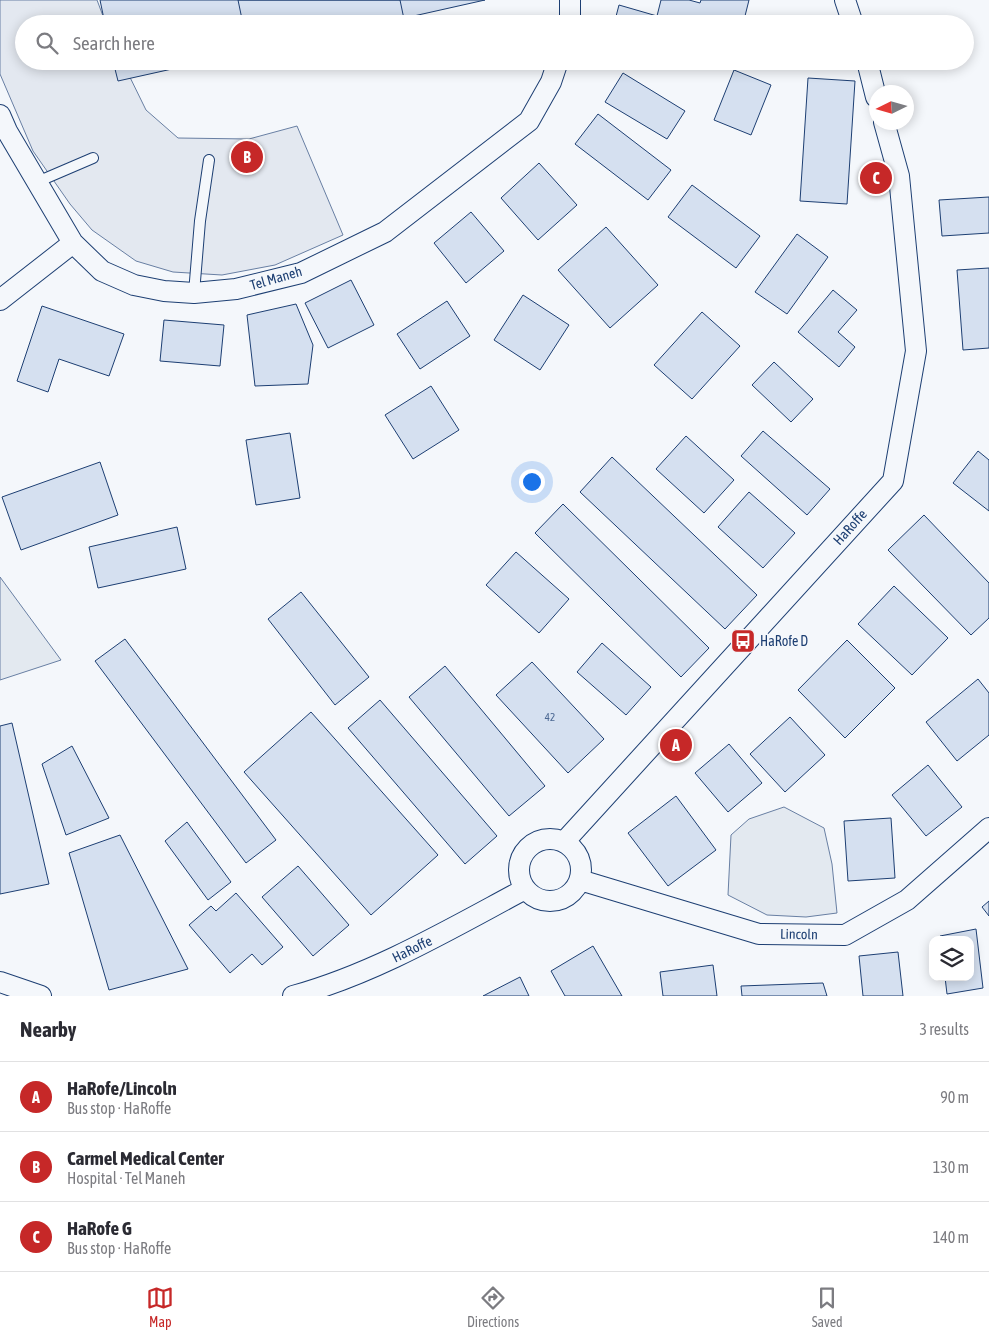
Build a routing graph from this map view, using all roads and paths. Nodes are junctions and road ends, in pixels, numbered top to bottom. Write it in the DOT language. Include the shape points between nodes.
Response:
graph roads {
  1 [pos="570,0"];
  2 [pos="845,0"];
  3 [pos="570,15"];
  4 [pos="850,15"];
  5 [pos="555,70"];
  6 [pos="868,70"];
  7 [pos="873,85"];
  8 [pos="0,116"];
  9 [pos="886,130"];
  10 [pos="93,158"];
  11 [pos="209,160"];
  12 [pos="37,182"];
  13 [pos="73,243"];
  14 [pos="194,293"];
  15 [pos="0,300"];
  16 [pos="989,828"];
  17 [pos="564,842"];
  18 [pos="580,880"];
  19 [pos="525,889"];
  20 [pos="0,982"];
  21 [pos="41,996"];
  22 [pos="293,996"];
  1 -- 3 [label="street"];
  2 -- 4 [label="street"];
  5 -- 14 [label="street, Tel Maneh" via="529,121 386,232 301,273 236,289"];
  6 -- 7 [label="street"];
  8 -- 12 [label="street, Tel Maneh"];
  9 -- 17 [label="street, HaRoffe" via="898,176 916,352 892,481"];
  10 -- 12 [label="lane"];
  11 -- 14 [label="lane"];
  12 -- 13 [label="street, Tel Maneh"];
  13 -- 14 [label="street, Tel Maneh" via="102,271 134,285"];
  13 -- 15 [label="street"];
  16 -- 18 [label="street, Lincoln" via="908,900 844,935 759,934"];
  17 -- 18 [label="street" via="574,849 579,858"];
  17 -- 19 [label="street" via="543,840 528,848 519,868"];
  18 -- 19 [label="street" via="575,890 557,901 546,901"];
  19 -- 22 [label="street, HaRoffe" via="409,952 323,988"];
  20 -- 21 [label="street"];
}
